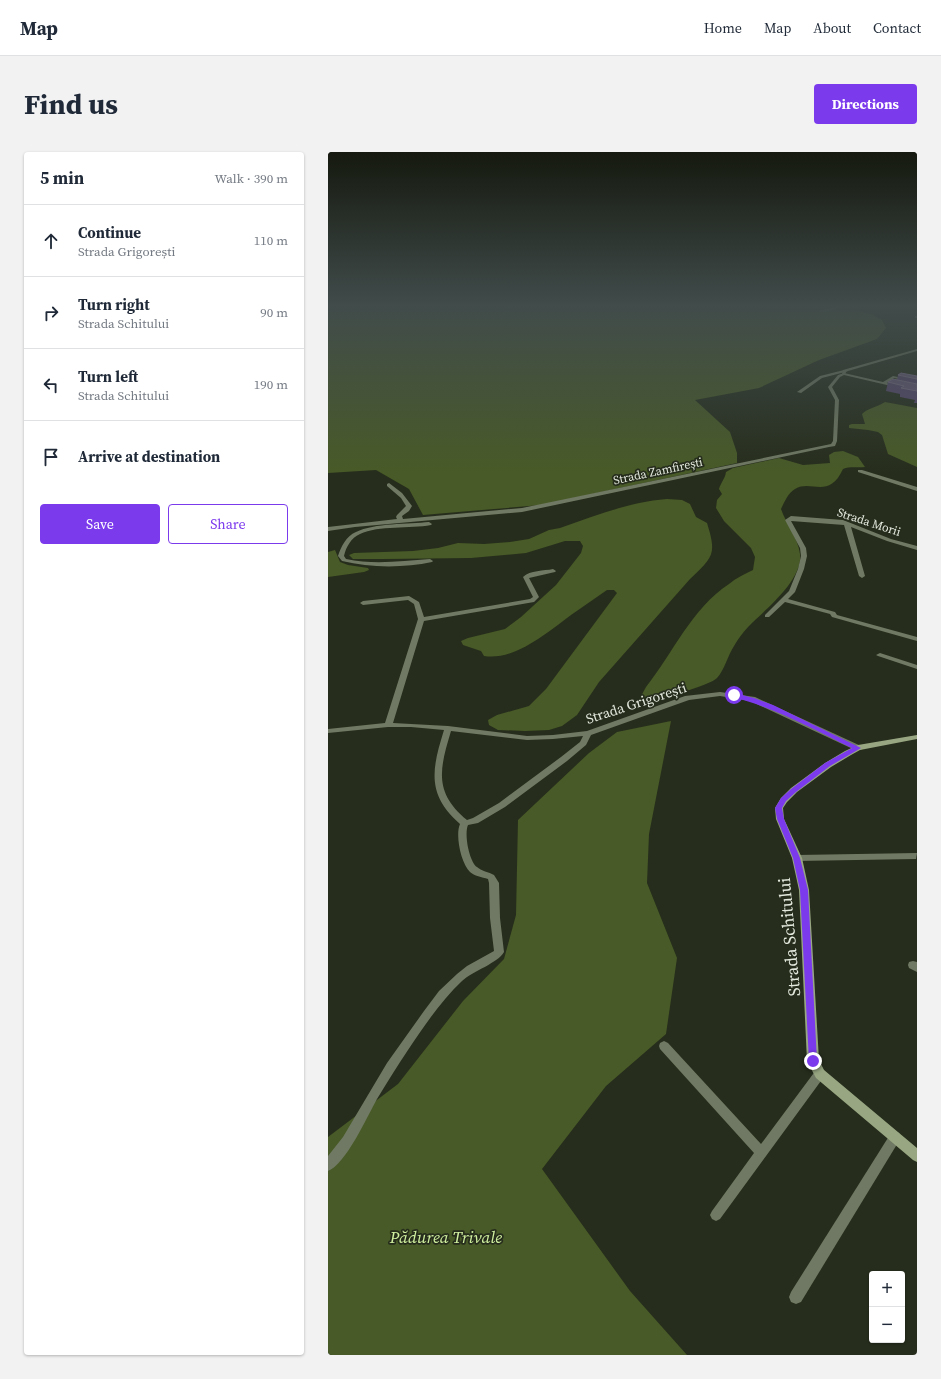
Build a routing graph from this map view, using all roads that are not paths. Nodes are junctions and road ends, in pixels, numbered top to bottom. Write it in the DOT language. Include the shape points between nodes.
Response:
graph roads {
  1 [pos="882,361"];
  2 [pos="844,373"];
  3 [pos="917,382"];
  4 [pos="883,384"];
  5 [pos="917,391"];
  6 [pos="799,392"];
  7 [pos="860,471"];
  8 [pos="389,485"];
  9 [pos="917,489"];
  10 [pos="495,514"];
  11 [pos="401,521"];
  12 [pos="848,524"];
  13 [pos="328,529"];
  14 [pos="917,548"];
  15 [pos="430,561"];
  16 [pos="553,571"];
  17 [pos="862,576"];
  18 [pos="785,600"];
  19 [pos="363,603"];
  20 [pos="767,616"];
  21 [pos="421,618"];
  22 [pos="917,639"];
  23 [pos="880,655"];
  24 [pos="917,667"];
  25 [pos="388,724"];
  26 [pos="448,728"];
  27 [pos="328,731"];
  28 [pos="588,734"];
  29 [pos="917,737"];
  30 [pos="858,748"];
  31 [pos="465,824"];
  32 [pos="916,856"];
  33 [pos="796,858"];
  34 [pos="664,1046"];
  35 [pos="820,1074"];
  36 [pos="895,1137"];
  37 [pos="761,1152"];
  38 [pos="917,1156"];
  39 [pos="328,1165"];
  40 [pos="716,1215"];
  41 [pos="796,1297"];
  1 -- 2 [label="street, Strada Zamfirești"];
  2 -- 4 [label="street"];
  2 -- 6 [label="street" via="821,377"];
  2 -- 10 [label="street, Strada Zamfirești" via="830,386 837,400 833,445 568,502"];
  3 -- 4 [label="street" via="893,377"];
  4 -- 5 [label="street"];
  7 -- 9 [label="street"];
  8 -- 11 [label="street" via="398,491 409,506 408,510 400,514"];
  10 -- 11 [label="street, Strada Zamfirești"];
  10 -- 15 [label="street" via="457,521 364,531 350,539 342,549 341,556 344,560 360,563"];
  11 -- 13 [label="street, Strada Zamfirești"];
  12 -- 14 [label="street, Strada Morii"];
  12 -- 17 [label="street"];
  12 -- 18 [label="street, Strada Morii" via="835,520 788,520 799,538 804,556 798,580"];
  16 -- 21 [label="street" via="526,576 536,597 532,601"];
  18 -- 20 [label="street"];
  18 -- 22 [label="street"];
  19 -- 21 [label="street" via="409,598 417,603"];
  21 -- 25 [label="street"];
  23 -- 24 [label="street"];
  25 -- 26 [label="street, Strada Grigorești"];
  25 -- 27 [label="street, Strada Grigorești"];
  26 -- 28 [label="street, Strada Grigorești" via="527,738"];
  26 -- 31 [label="street" via="442,748 439,792 446,806"];
  28 -- 30 [label="street, Strada Grigorești" via="688,698 720,694 752,699"];
  28 -- 31 [label="street" via="583,743 502,805"];
  29 -- 30 [label="main road, Strada Schitului"];
  30 -- 33 [label="main road, Strada Schitului" via="828,765 781,803 780,819"];
  31 -- 39 [label="street" via="462,839 469,865 475,871 491,878 494,883 499,952 465,973 424,1020"];
  32 -- 33 [label="street"];
  33 -- 35 [label="main road, Strada Schitului" via="805,903 813,1061"];
  34 -- 37 [label="street"];
  35 -- 36 [label="main road, Strada Schitului"];
  35 -- 37 [label="street"];
  36 -- 38 [label="main road, Strada Schitului"];
  36 -- 41 [label="street"];
  37 -- 40 [label="street"];
}
